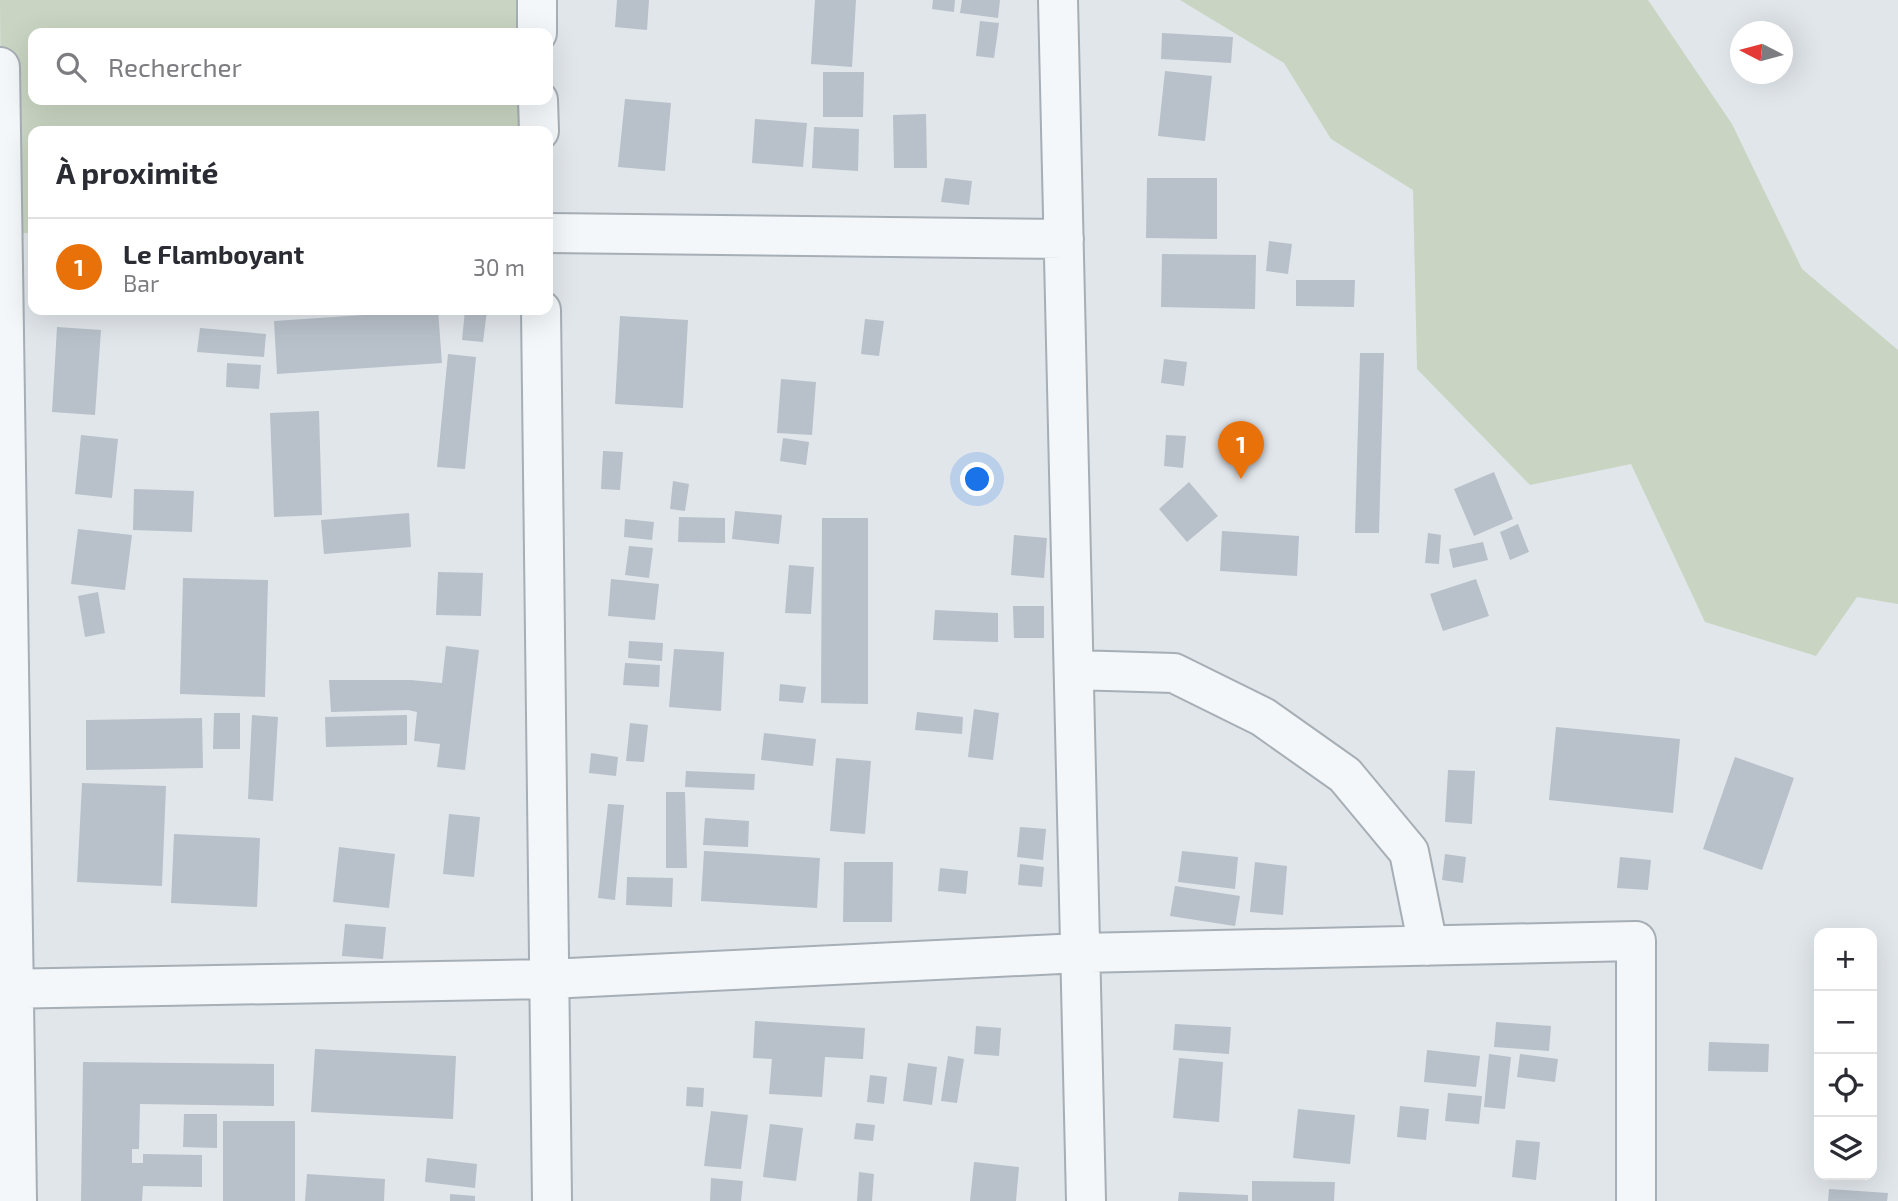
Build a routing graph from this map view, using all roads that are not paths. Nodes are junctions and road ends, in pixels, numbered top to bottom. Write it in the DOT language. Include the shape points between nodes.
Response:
graph roads {
  1 [pos="537,0"];
  2 [pos="1058,0"];
  3 [pos="537,28"];
  4 [pos="0,67"];
  5 [pos="538,105"];
  6 [pos="539,126"];
  7 [pos="12,233"];
  8 [pos="553,233"];
  9 [pos="1064,239"];
  10 [pos="541,315"];
  11 [pos="1074,670"];
  12 [pos="1429,946"];
  13 [pos="1080,953"];
  14 [pos="550,979"];
  15 [pos="7,990"];
  16 [pos="17,1201"];
  17 [pos="552,1201"];
  18 [pos="1086,1201"];
  19 [pos="1636,1201"];
  1 -- 3 [label="street"];
  2 -- 9 [label="street"];
  4 -- 7 [label="street"];
  5 -- 6 [label="street"];
  7 -- 15 [label="street"];
  8 -- 9 [label="street"];
  9 -- 11 [label="street"];
  10 -- 14 [label="street"];
  11 -- 12 [label="street" via="1174,673 1263,717 1345,775 1409,852"];
  11 -- 13 [label="street"];
  12 -- 13 [label="street"];
  12 -- 19 [label="street" via="1636,941"];
  13 -- 14 [label="street"];
  13 -- 18 [label="street"];
  14 -- 15 [label="street"];
  14 -- 17 [label="street"];
  15 -- 16 [label="street"];
}
